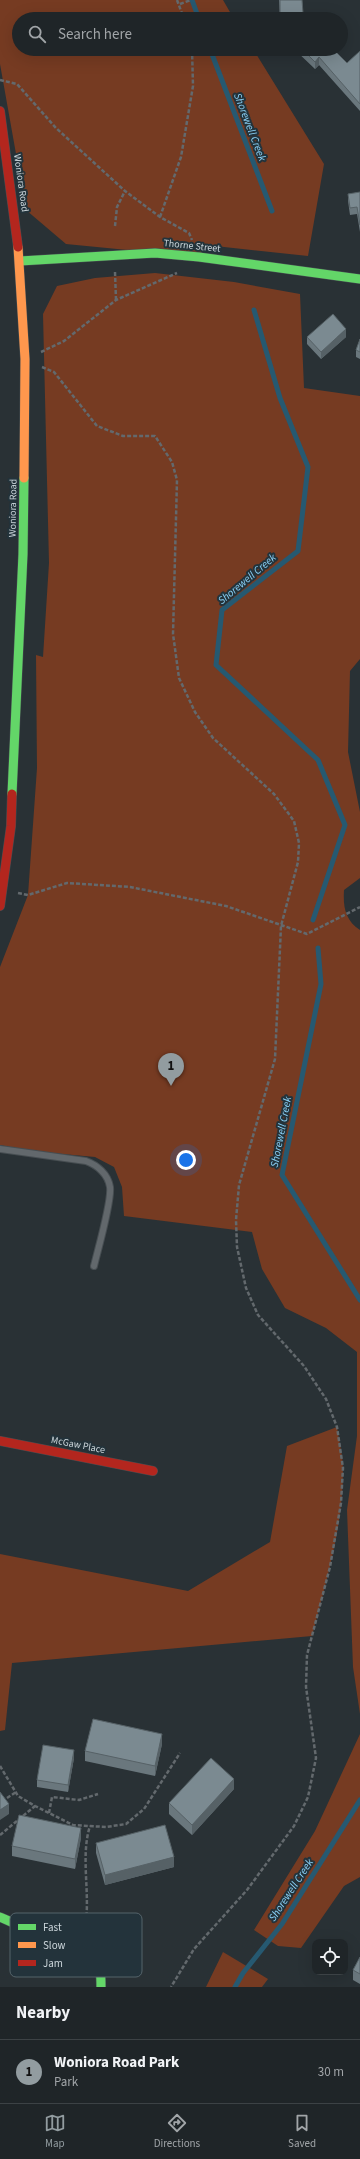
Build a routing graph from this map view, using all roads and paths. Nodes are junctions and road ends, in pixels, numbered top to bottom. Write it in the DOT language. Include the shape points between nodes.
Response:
graph roads {
  1 [pos="177,0"];
  2 [pos="191,0"];
  3 [pos="180,4"];
  4 [pos="182,12"];
  5 [pos="192,56"];
  6 [pos="0,80"];
  7 [pos="0,111"];
  8 [pos="125,191"];
  9 [pos="160,217"];
  10 [pos="115,226"];
  11 [pos="199,257"];
  12 [pos="20,261"];
  13 [pos="116,272"];
  14 [pos="360,279"];
  15 [pos="116,300"];
  16 [pos="25,359"];
  17 [pos="4,889"];
  18 [pos="0,906"];
  19 [pos="360,906"];
  20 [pos="281,926"];
  21 [pos="0,1150"];
  22 [pos="94,1266"];
  23 [pos="0,1441"];
  24 [pos="153,1471"];
  25 [pos="180,1753"];
  26 [pos="0,1766"];
  27 [pos="16,1792"];
  28 [pos="98,1794"];
  29 [pos="7,1798"];
  30 [pos="35,1806"];
  31 [pos="49,1813"];
  32 [pos="90,1826"];
  33 [pos="0,1835"];
  34 [pos="87,1913"];
  35 [pos="0,1916"];
  36 [pos="10,1921"];
  37 [pos="99,1977"];
  38 [pos="101,1987"];
  39 [pos="171,1987"];
  1 -- 3 [label="path"];
  2 -- 3 [label="path"];
  3 -- 4 [label="path"];
  5 -- 9 [label="path" via="193,86 181,157"];
  6 -- 8 [label="path" via="16,84 56,128"];
  7 -- 12 [label="street, Woniora Road"];
  8 -- 9 [label="path"];
  8 -- 10 [label="path" via="117,207"];
  9 -- 11 [label="path" via="189,233"];
  11 -- 12 [label="street, Thorne Street" via="155,253"];
  11 -- 14 [label="street, Thorne Street"];
  11 -- 15 [label="path" via="176,274"];
  12 -- 16 [label="street, Woniora Road"];
  13 -- 15 [label="path"];
  15 -- 16 [label="path" via="64,340"];
  16 -- 17 [label="street, Woniora Road" via="23,561 11,826"];
  16 -- 20 [label="path" via="54,372 97,426 123,436 155,436 172,462 177,480 173,634 179,678 195,712 213,738 274,794 294,821 299,843 298,862"];
  17 -- 18 [label="street, Woniora Road"];
  17 -- 20 [label="path" via="28,895 67,883 130,887 226,906"];
  19 -- 20 [label="path" via="307,934"];
  20 -- 39 [label="path" via="275,1059 239,1185 237,1247 246,1288 258,1315 304,1366 326,1399 337,1427 343,1468 341,1503 330,1567 306,1655 306,1687 316,1758 308,1797 294,1826 248,1890 194,1949"];
  21 -- 22 [label="lane" via="86,1161 98,1166 110,1187"];
  23 -- 24 [label="street, McGaw Place"];
  25 -- 32 [label="path" via="144,1809 126,1824"];
  26 -- 27 [label="path"];
  27 -- 29 [label="path"];
  27 -- 30 [label="path" via="18,1796"];
  28 -- 31 [label="path" via="79,1800 52,1797"];
  30 -- 31 [label="path"];
  30 -- 33 [label="path"];
  31 -- 32 [label="path" via="73,1825"];
  32 -- 34 [label="path" via="86,1839"];
  35 -- 36 [label="street"];
  37 -- 38 [label="street"];
}
